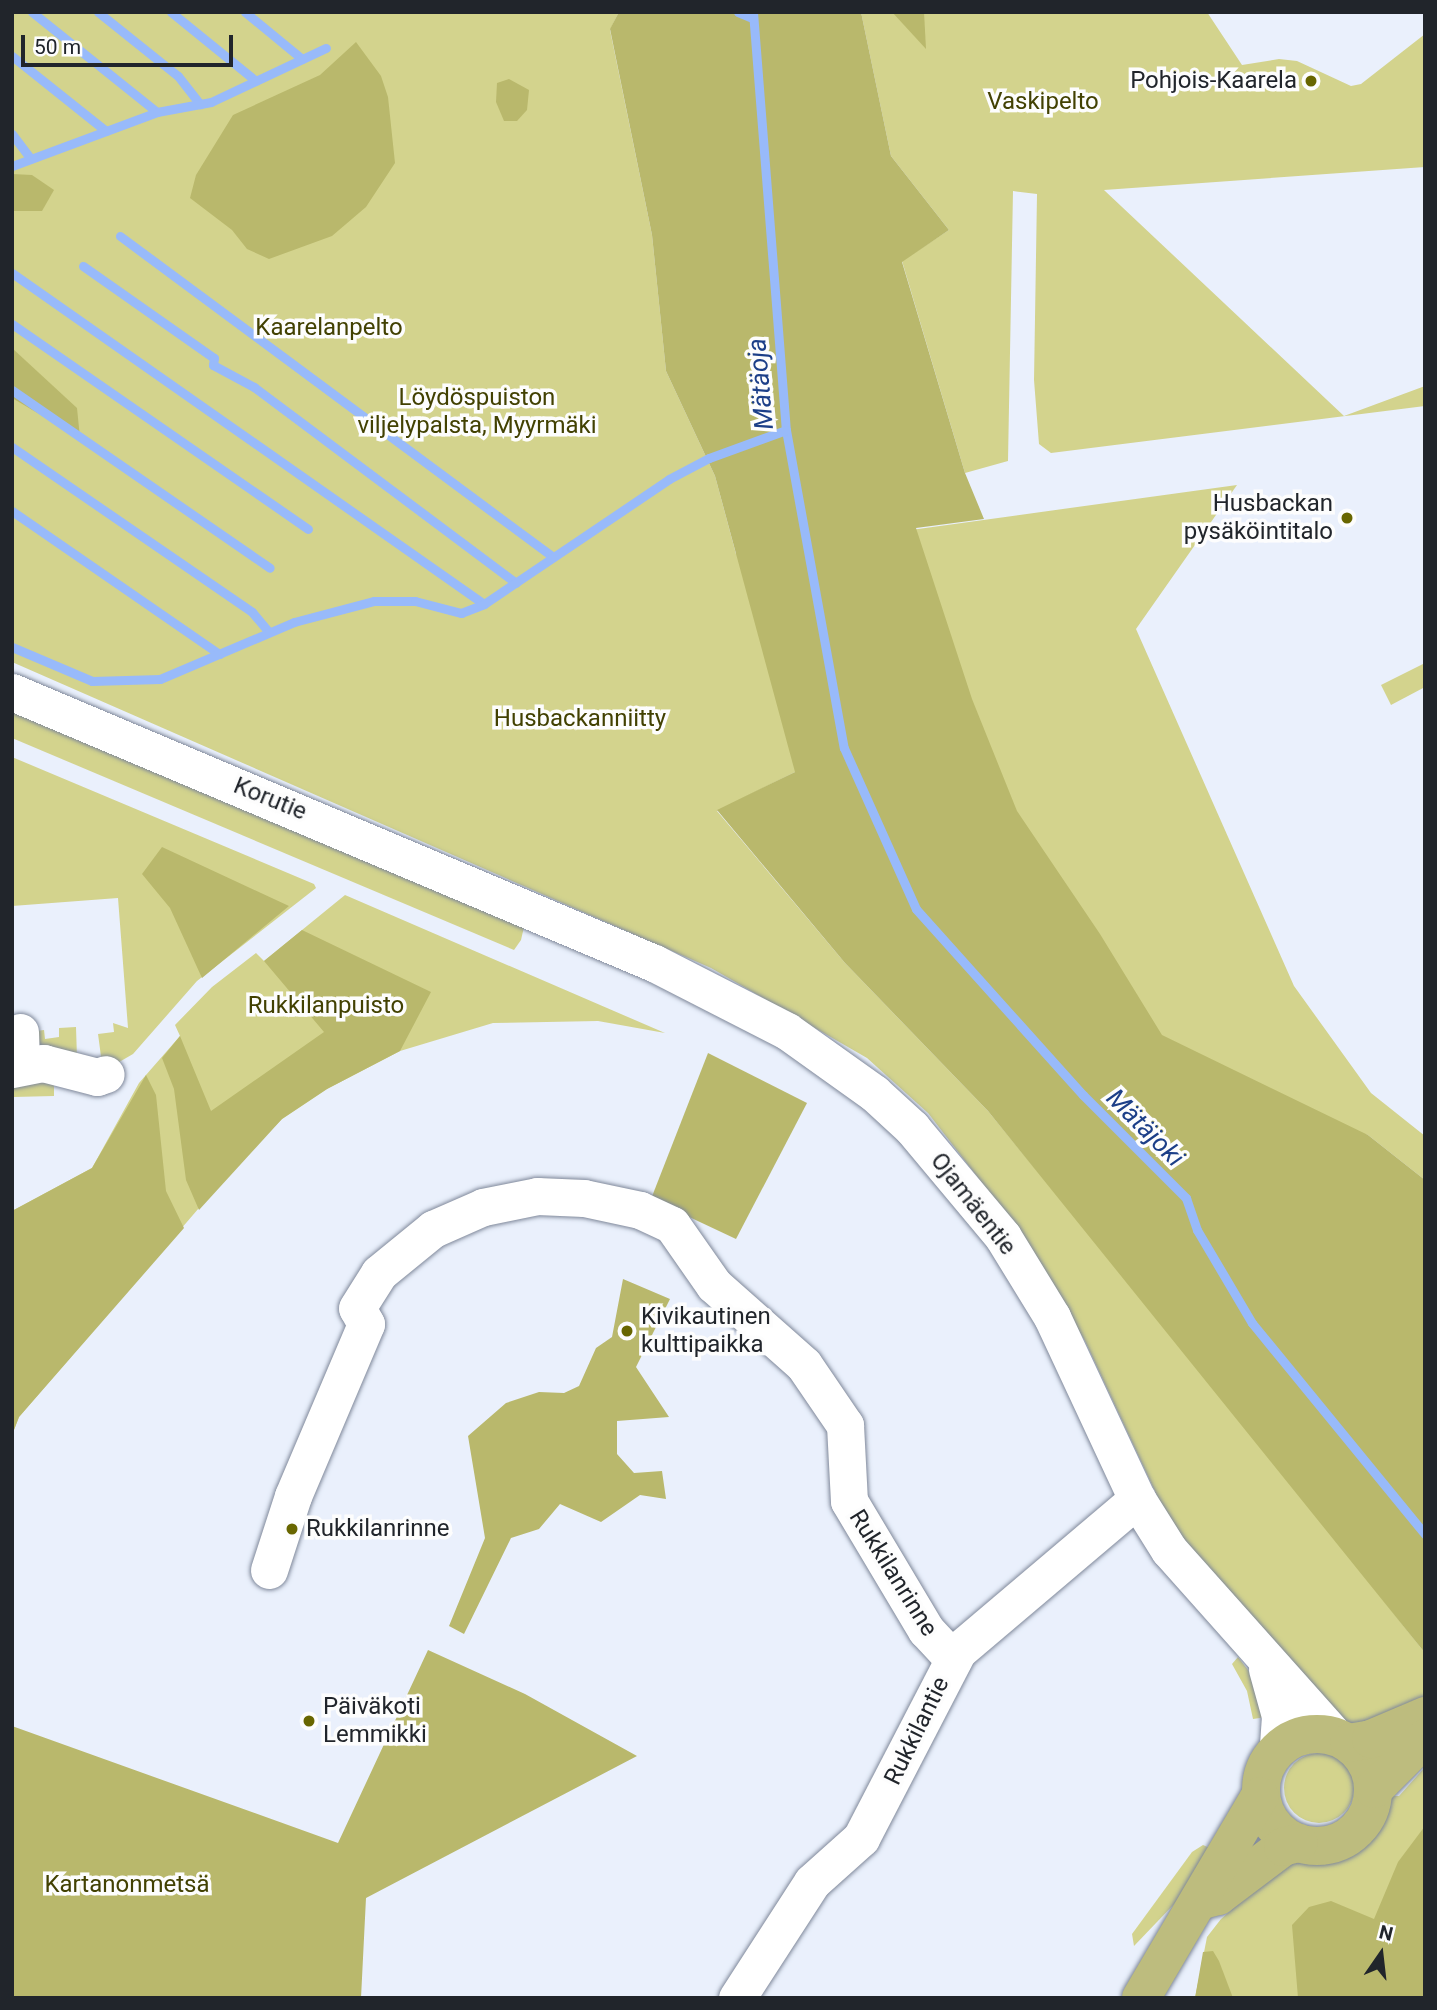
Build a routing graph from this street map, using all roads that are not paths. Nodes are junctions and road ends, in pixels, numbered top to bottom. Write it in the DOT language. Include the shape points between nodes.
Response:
graph roads {
  1 [pos="12,692"];
  2 [pos="526,906"];
  3 [pos="18,1055"];
  4 [pos="106,1074"];
  5 [pos="1137,1499"];
  6 [pos="269,1570"];
  7 [pos="953,1659"];
  8 [pos="1264,1661"];
  9 [pos="1425,1716"];
  10 [pos="1425,1738"];
  11 [pos="1342,1739"];
  12 [pos="1278,1748"];
  13 [pos="1374,1788"];
  14 [pos="1260,1796"];
  15 [pos="1298,1843"];
  16 [pos="1199,1901"];
  17 [pos="737,1998"];
  18 [pos="1141,1998"];
  1 -- 2 [label="street, Korutie"];
  2 -- 5 [label="street, Ojamäentie" via="720,994 787,1031 852,1076 912,1128 1003,1237 1052,1317"];
  3 -- 4 [label="street" via="97,1077"];
  5 -- 7 [label="street, Rukkilantie" via="977,1632"];
  5 -- 8 [label="street, Ojamäentie" via="1169,1550"];
  6 -- 7 [label="street, Rukkilanrinne" via="293,1496 366,1324 357,1308 379,1273 433,1229 483,1207 537,1196 584,1198 640,1210 672,1225 714,1285 804,1365 845,1425 849,1501 926,1630"];
  7 -- 17 [label="street, Rukkilantie" via="861,1838 812,1882"];
  8 -- 11 [label="street, Ojamäentie"];
  8 -- 12 [label="street, Ojamäentie" via="1277,1693"];
  9 -- 11 [label="main road" via="1371,1739"];
  10 -- 13 [label="main road"];
  11 -- 12 [label="main road" via="1305,1734"];
  11 -- 13 [label="main road" via="1366,1763"];
  12 -- 14 [label="main road" via="1263,1770"];
  13 -- 15 [label="main road" via="1372,1804 1356,1831 1329,1845"];
  14 -- 15 [label="main road" via="1269,1820"];
  14 -- 16 [label="main road"];
  15 -- 16 [label="main road" via="1273,1854 1217,1896"];
  16 -- 18 [label="main road"];
}
